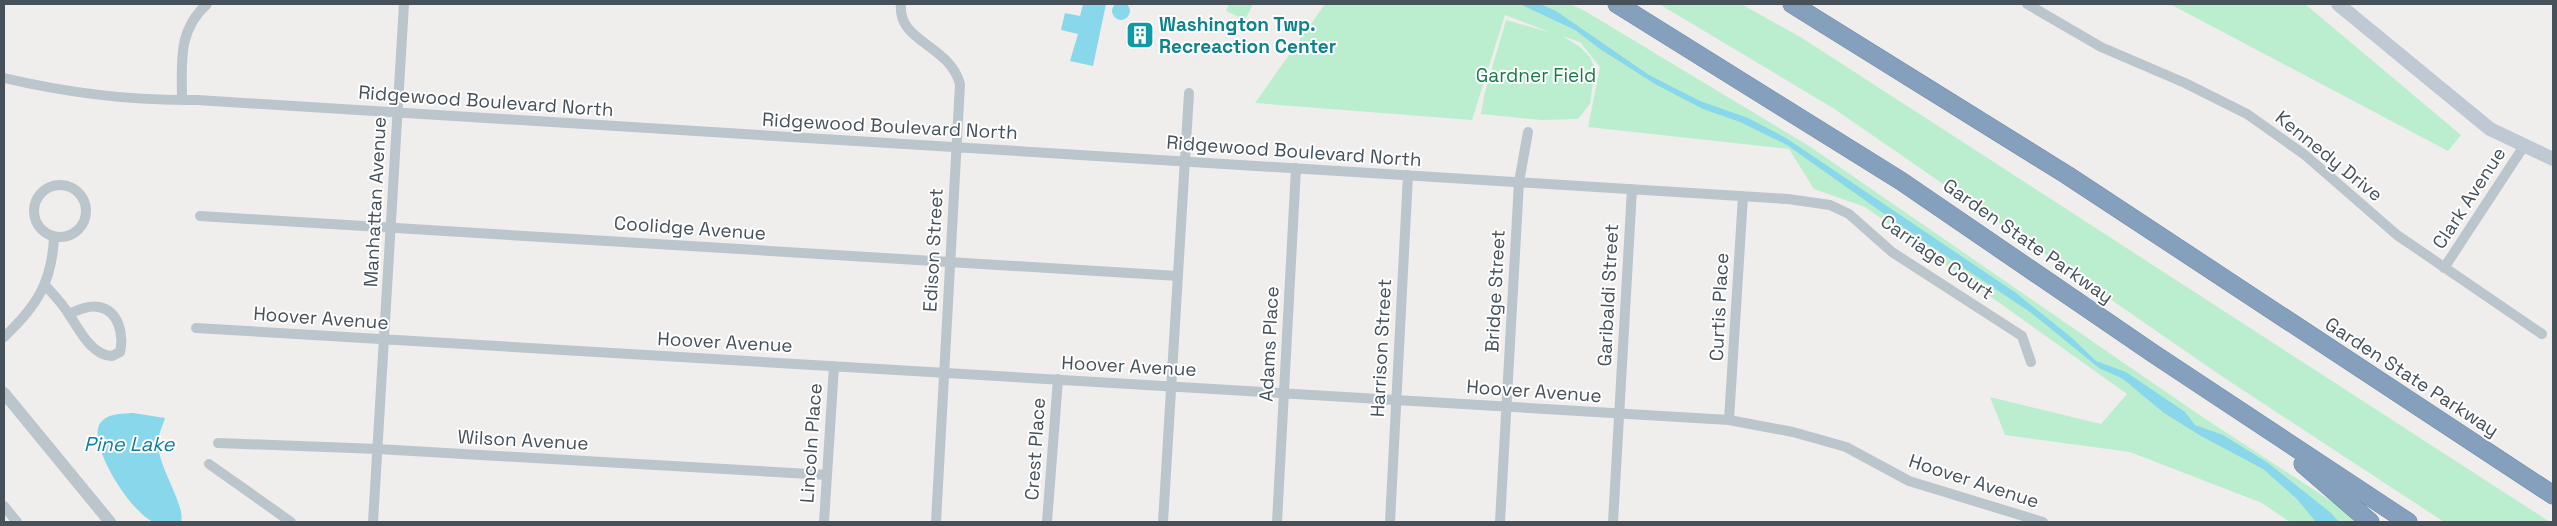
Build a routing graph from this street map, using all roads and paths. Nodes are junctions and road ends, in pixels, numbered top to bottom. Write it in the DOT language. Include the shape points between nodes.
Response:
graph roads {
  1 [pos="207,4"];
  2 [pos="404,4"];
  3 [pos="901,4"];
  4 [pos="1617,4"];
  5 [pos="1792,4"];
  6 [pos="2027,4"];
  7 [pos="2338,4"];
  8 [pos="4,78"];
  9 [pos="1189,93"];
  10 [pos="182,100"];
  11 [pos="398,113"];
  12 [pos="1528,132"];
  13 [pos="2524,146"];
  14 [pos="956,148"];
  15 [pos="2553,159"];
  16 [pos="1185,162"];
  17 [pos="1296,168"];
  18 [pos="1408,175"];
  19 [pos="1519,182"];
  20 [pos="1632,189"];
  21 [pos="1742,196"];
  22 [pos="1776,198"];
  23 [pos="200,216"];
  24 [pos="391,227"];
  25 [pos="54,237"];
  26 [pos="950,262"];
  27 [pos="2444,268"];
  28 [pos="1178,276"];
  29 [pos="45,286"];
  30 [pos="69,314"];
  31 [pos="196,328"];
  32 [pos="2542,334"];
  33 [pos="4,337"];
  34 [pos="384,339"];
  35 [pos="2154,354"];
  36 [pos="2031,362"];
  37 [pos="834,366"];
  38 [pos="944,372"];
  39 [pos="1058,379"];
  40 [pos="1171,386"];
  41 [pos="4,393"];
  42 [pos="1284,393"];
  43 [pos="1396,400"];
  44 [pos="1506,406"];
  45 [pos="1619,413"];
  46 [pos="1729,420"];
  47 [pos="218,443"];
  48 [pos="378,449"];
  49 [pos="209,464"];
  50 [pos="827,475"];
  51 [pos="2553,495"];
  52 [pos="4,506"];
  53 [pos="104,521"];
  54 [pos="17,522"];
  55 [pos="291,522"];
  56 [pos="374,522"];
  57 [pos="824,522"];
  58 [pos="936,522"];
  59 [pos="1047,522"];
  60 [pos="1162,522"];
  61 [pos="1278,522"];
  62 [pos="1390,522"];
  63 [pos="1500,522"];
  64 [pos="1613,522"];
  65 [pos="2043,522"];
  66 [pos="2370,522"];
  67 [pos="2408,522"];
  1 -- 10 [label="street" via="194,17 186,32"];
  2 -- 11 [label="street, Manhattan Avenue"];
  3 -- 14 [label="street, Edison Street" via="901,16 908,30 945,57 957,74 960,97"];
  4 -- 35 [label="highway, Garden State Parkway" via="1894,176"];
  5 -- 51 [label="highway, Garden State Parkway" via="2052,166"];
  6 -- 27 [label="street, Kennedy Drive" via="2101,47 2248,114 2304,154 2397,235"];
  7 -- 13 [label="main road" via="2490,129"];
  8 -- 10 [label="street, Ridgewood Boulevard North" via="84,94"];
  9 -- 16 [label="street"];
  10 -- 11 [label="street, Ridgewood Boulevard North"];
  11 -- 14 [label="street, Ridgewood Boulevard North"];
  11 -- 24 [label="street, Manhattan Avenue"];
  12 -- 19 [label="street"];
  13 -- 15 [label="main road"];
  13 -- 27 [label="street, Clark Avenue"];
  14 -- 16 [label="street, Ridgewood Boulevard North"];
  14 -- 26 [label="street, Edison Street"];
  16 -- 17 [label="street, Ridgewood Boulevard North"];
  16 -- 28 [label="street"];
  17 -- 18 [label="street, Ridgewood Boulevard North"];
  17 -- 42 [label="street, Adams Place"];
  18 -- 19 [label="street, Ridgewood Boulevard North"];
  18 -- 43 [label="street, Harrison Street"];
  19 -- 20 [label="street, Ridgewood Boulevard North"];
  19 -- 44 [label="street, Bridge Street"];
  20 -- 21 [label="street, Ridgewood Boulevard North"];
  20 -- 45 [label="street, Garibaldi Street"];
  21 -- 22 [label="street, Ridgewood Boulevard North"];
  21 -- 46 [label="street, Curtis Place"];
  22 -- 36 [label="street, Carriage Court" via="1830,205 1849,214 1892,252 2022,336"];
  23 -- 24 [label="street, Coolidge Avenue"];
  24 -- 26 [label="street, Coolidge Avenue"];
  24 -- 34 [label="street, Manhattan Avenue"];
  25 -- 25 [label="street" via="62,238 77,232 86,218 80,194 66,185 48,187 41,193 34,209 39,227"];
  25 -- 29 [label="street" via="53,258"];
  26 -- 28 [label="street, Coolidge Avenue"];
  26 -- 38 [label="street, Edison Street"];
  27 -- 32 [label="street, Kennedy Drive"];
  28 -- 40 [label="street"];
  29 -- 30 [label="street"];
  29 -- 33 [label="street" via="27,314"];
  30 -- 30 [label="street" via="76,328 100,353 112,356 120,352 122,338 116,318 100,307"];
  31 -- 34 [label="street, Hoover Avenue"];
  34 -- 37 [label="street, Hoover Avenue"];
  34 -- 48 [label="street, Manhattan Avenue"];
  35 -- 66 [label="highway" via="2300,461"];
  35 -- 67 [label="highway, Garden State Parkway"];
  37 -- 38 [label="street, Hoover Avenue"];
  37 -- 50 [label="street, Lincoln Place"];
  38 -- 39 [label="street, Hoover Avenue"];
  38 -- 58 [label="street, Edison Street"];
  39 -- 40 [label="street, Hoover Avenue"];
  39 -- 59 [label="street, Crest Place"];
  40 -- 42 [label="street, Hoover Avenue"];
  40 -- 60 [label="street"];
  41 -- 53 [label="street"];
  42 -- 43 [label="street, Hoover Avenue"];
  42 -- 61 [label="street, Adams Place"];
  43 -- 44 [label="street, Hoover Avenue"];
  43 -- 62 [label="street, Harrison Street"];
  44 -- 45 [label="street, Hoover Avenue"];
  44 -- 63 [label="street, Bridge Street"];
  45 -- 46 [label="street, Hoover Avenue"];
  45 -- 64 [label="street, Garibaldi Street"];
  46 -- 65 [label="street, Hoover Avenue" via="1793,432 1846,447 1909,481"];
  47 -- 48 [label="street, Wilson Avenue"];
  48 -- 50 [label="street, Wilson Avenue"];
  48 -- 56 [label="street, Manhattan Avenue"];
  49 -- 55 [label="street"];
  50 -- 57 [label="street, Lincoln Place"];
  52 -- 54 [label="street"];
}
